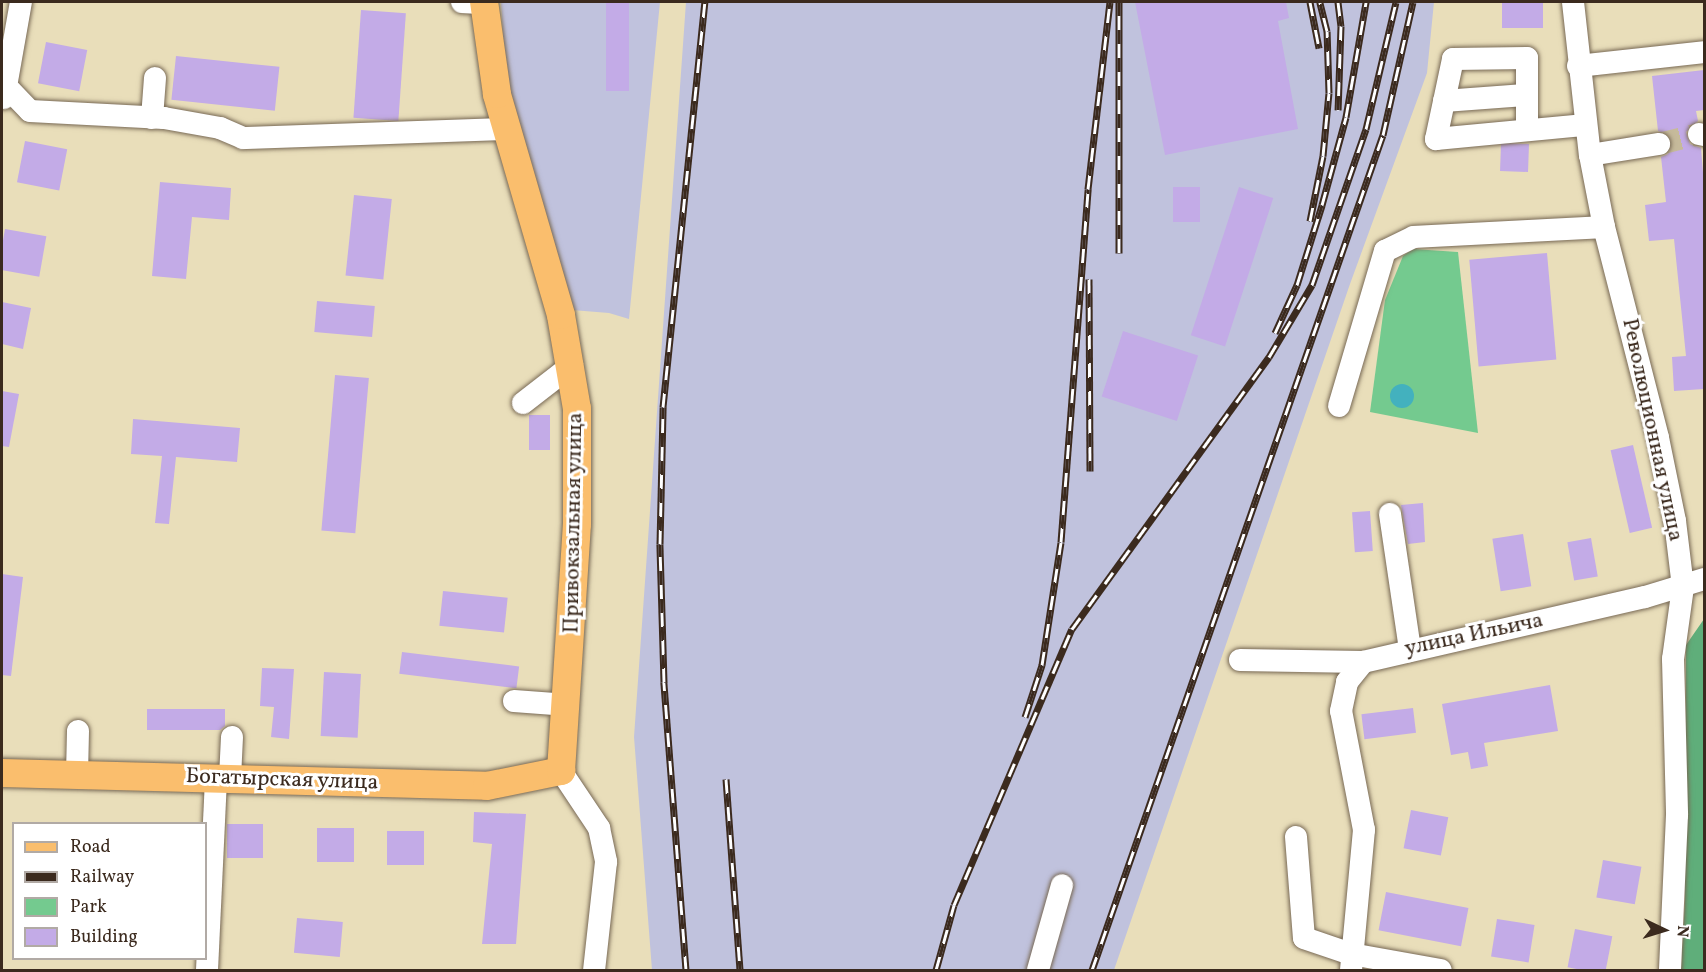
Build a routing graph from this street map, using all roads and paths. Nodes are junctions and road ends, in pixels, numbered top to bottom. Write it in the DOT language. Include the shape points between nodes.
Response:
graph roads {
  1 [pos="21,2"];
  2 [pos="477,2"];
  3 [pos="1573,2"];
  4 [pos="1704,52"];
  5 [pos="1578,66"];
  6 [pos="155,78"];
  7 [pos="3,91"];
  8 [pos="1525,96"];
  9 [pos="1444,101"];
  10 [pos="152,118"];
  11 [pos="1585,125"];
  12 [pos="507,129"];
  13 [pos="1527,130"];
  14 [pos="1659,144"];
  15 [pos="1590,155"];
  16 [pos="1604,227"];
  17 [pos="572,365"];
  18 [pos="523,404"];
  19 [pos="1340,406"];
  20 [pos="1390,514"];
  21 [pos="1704,579"];
  22 [pos="1683,587"];
  23 [pos="1410,649"];
  24 [pos="1240,660"];
  25 [pos="1363,662"];
  26 [pos="514,701"];
  27 [pos="568,705"];
  28 [pos="78,730"];
  29 [pos="232,737"];
  30 [pos="561,771"];
  31 [pos="2,773"];
  32 [pos="77,775"];
  33 [pos="223,778"];
  34 [pos="1296,837"];
  35 [pos="1062,885"];
  36 [pos="1351,962"];
  37 [pos="207,970"];
  38 [pos="594,970"];
  39 [pos="1038,970"];
  40 [pos="1441,970"];
  41 [pos="1670,970"];
  1 -- 7 [label="street"];
  2 -- 12 [label="main road, Привокзальная улица"];
  3 -- 5 [label="street, Революционная улица"];
  4 -- 5 [label="street"];
  5 -- 11 [label="street, Революционная улица"];
  6 -- 10 [label="street"];
  7 -- 10 [label="street" via="30,111"];
  8 -- 9 [label="street"];
  8 -- 9 [label="street" via="1527,58 1453,59"];
  8 -- 13 [label="street"];
  9 -- 13 [label="street" via="1436,139"];
  10 -- 12 [label="street" via="220,128 243,138"];
  11 -- 13 [label="street"];
  11 -- 15 [label="street, Революционная улица"];
  12 -- 17 [label="main road, Привокзальная улица"];
  14 -- 15 [label="street"];
  15 -- 16 [label="street, Революционная улица"];
  16 -- 19 [label="street" via="1414,237 1385,251"];
  16 -- 22 [label="street, Революционная улица" via="1658,438 1675,521"];
  17 -- 18 [label="street"];
  17 -- 27 [label="main road, Привокзальная улица" via="578,453"];
  20 -- 23 [label="street"];
  21 -- 22 [label="street, улица Ильича"];
  22 -- 23 [label="street, улица Ильича"];
  22 -- 41 [label="street, Революционная улица" via="1673,658 1677,815"];
  23 -- 25 [label="street, улица Ильича"];
  24 -- 25 [label="street, улица Ильича"];
  25 -- 36 [label="street" via="1347,682 1341,711 1364,830"];
  26 -- 27 [label="street"];
  27 -- 30 [label="main road, Привокзальная улица"];
  28 -- 32 [label="street"];
  29 -- 33 [label="street"];
  30 -- 33 [label="main road, Богатырская улица" via="487,786"];
  30 -- 38 [label="street" via="599,828 606,862"];
  31 -- 32 [label="main road, Богатырская улица"];
  32 -- 33 [label="main road, Богатырская улица"];
  33 -- 37 [label="street"];
  34 -- 36 [label="street" via="1304,938"];
  35 -- 39 [label="street"];
  36 -- 40 [label="street"];
}
